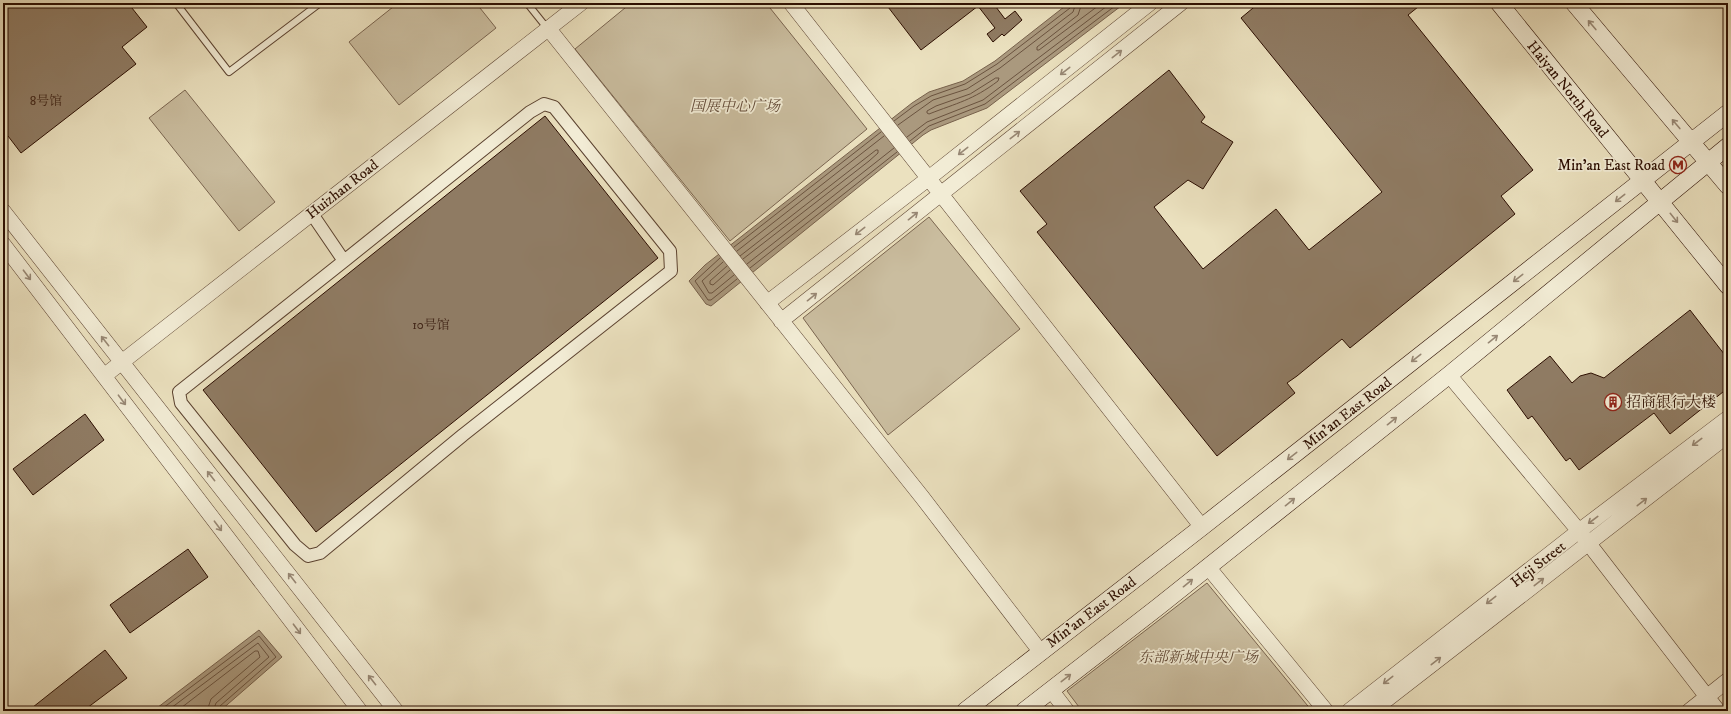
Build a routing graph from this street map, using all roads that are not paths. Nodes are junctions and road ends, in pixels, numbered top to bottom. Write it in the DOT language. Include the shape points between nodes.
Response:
graph roads {
  1 [pos="176,3"];
  2 [pos="320,3"];
  3 [pos="527,3"];
  4 [pos="581,3"];
  5 [pos="791,3"];
  6 [pos="1150,3"];
  7 [pos="1181,3"];
  8 [pos="1499,3"];
  9 [pos="1574,3"];
  10 [pos="548,28"];
  11 [pos="1728,113"];
  12 [pos="1691,142"];
  13 [pos="1728,146"];
  14 [pos="1708,162"];
  15 [pos="929,178"];
  16 [pos="1642,180"];
  17 [pos="1728,186"];
  18 [pos="941,194"];
  19 [pos="1660,201"];
  20 [pos="3,211"];
  21 [pos="312,214"];
  22 [pos="3,244"];
  23 [pos="344,261"];
  24 [pos="1728,286"];
  25 [pos="767,303"];
  26 [pos="781,321"];
  27 [pos="122,362"];
  28 [pos="1449,375"];
  29 [pos="104,376"];
  30 [pos="1728,418"];
  31 [pos="1728,435"];
  32 [pos="1202,527"];
  33 [pos="1579,531"];
  34 [pos="1589,543"];
  35 [pos="1208,567"];
  36 [pos="1040,651"];
  37 [pos="1728,680"];
  38 [pos="1051,690"];
  39 [pos="1707,697"];
  40 [pos="360,711"];
  41 [pos="396,711"];
  42 [pos="965,711"];
  43 [pos="1024,711"];
  44 [pos="1067,711"];
  45 [pos="1326,711"];
  46 [pos="1349,711"];
  47 [pos="1372,711"];
  48 [pos="1689,711"];
  49 [pos="1718,711"];
  1 -- 2 [label="lane" via="229,72"];
  3 -- 10 [label="lane"];
  4 -- 10 [label="street, Huizhan Road"];
  5 -- 15 [label="street"];
  6 -- 15 [label="street, one-way"];
  18 -- 7 [label="street, one-way"];
  8 -- 16 [label="main road, Haiyan North Road"];
  12 -- 9 [label="main road, one-way"];
  10 -- 21 [label="street, Huizhan Road"];
  10 -- 25 [label="street"];
  11 -- 12 [label="main road, Min'an East Road"];
  12 -- 14 [label="main road"];
  12 -- 16 [label="main road, Min'an East Road"];
  13 -- 14 [label="main road"];
  14 -- 17 [label="main road"];
  14 -- 19 [label="main road"];
  15 -- 18 [label="street"];
  15 -- 25 [label="street, one-way"];
  16 -- 19 [label="main road, Haiyan North Road"];
  16 -- 32 [label="main road, Min'an East Road, one-way"];
  26 -- 18 [label="street, one-way"];
  18 -- 32 [label="street"];
  19 -- 24 [label="main road, Haiyan North Road, one-way"];
  28 -- 19 [label="main road, one-way"];
  27 -- 20 [label="street, one-way"];
  21 -- 23 [label="street"];
  21 -- 27 [label="street, Huizhan Road"];
  22 -- 29 [label="street, one-way"];
  23 -- 23 [label="street" via="530,112 544,104 554,107 670,252 671,271 463,435 320,553 308,556 295,545 182,403 179,392"];
  25 -- 26 [label="street"];
  26 -- 36 [label="street" via="922,497"];
  27 -- 29 [label="street, Huizhan Road"];
  41 -- 27 [label="street, one-way"];
  28 -- 33 [label="street"];
  35 -- 28 [label="main road, one-way"];
  29 -- 40 [label="street, one-way"];
  30 -- 33 [label="street, Heji Street, one-way"];
  34 -- 31 [label="street, Heji Street, one-way"];
  32 -- 36 [label="main road, Min'an East Road"];
  33 -- 34 [label="street"];
  33 -- 46 [label="street, Heji Street, one-way"];
  34 -- 39 [label="street"];
  47 -- 34 [label="street, Heji Street, one-way"];
  38 -- 35 [label="main road, one-way"];
  35 -- 45 [label="street"];
  36 -- 42 [label="main road, Min'an East Road"];
  37 -- 39 [label="street"];
  38 -- 43 [label="main road"];
  38 -- 44 [label="street"];
  39 -- 48 [label="street"];
  39 -- 49 [label="street"];
}
